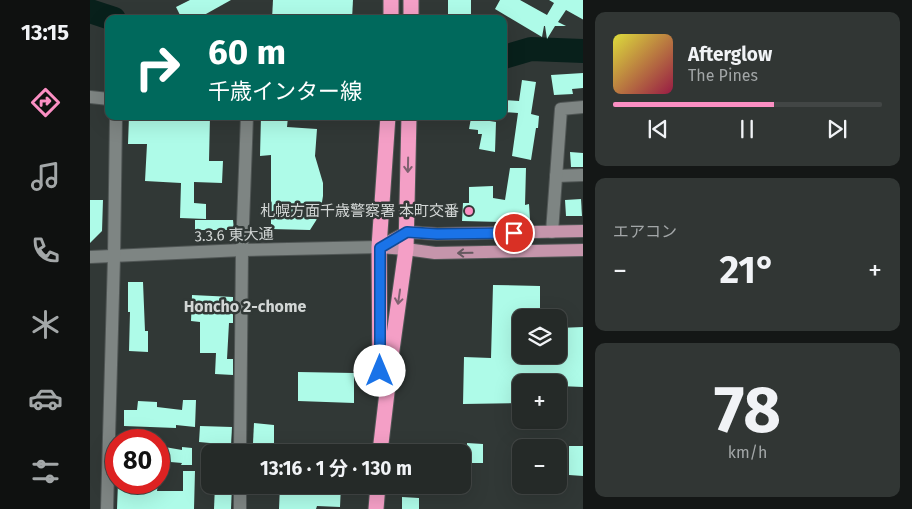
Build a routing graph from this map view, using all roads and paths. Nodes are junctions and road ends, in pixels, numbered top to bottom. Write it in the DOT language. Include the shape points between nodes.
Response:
graph roads {
  1 [pos="391,0"];
  2 [pos="412,0"];
  3 [pos="391,15"];
  4 [pos="411,15"];
  5 [pos="90,97"];
  6 [pos="105,99"];
  7 [pos="583,107"];
  8 [pos="116,120"];
  9 [pos="247,120"];
  10 [pos="388,120"];
  11 [pos="409,120"];
  12 [pos="583,175"];
  13 [pos="556,176"];
  14 [pos="583,231"];
  15 [pos="407,232"];
  16 [pos="552,232"];
  17 [pos="380,248"];
  18 [pos="406,249"];
  19 [pos="242,250"];
  20 [pos="583,250"];
  21 [pos="90,257"];
  22 [pos="114,257"];
  23 [pos="240,444"];
  24 [pos="380,444"];
  25 [pos="380,444"];
  26 [pos="240,494"];
  27 [pos="377,494"];
  28 [pos="107,509"];
  29 [pos="240,509"];
  30 [pos="376,509"];
  1 -- 3 [label="highway"];
  2 -- 4 [label="highway"];
  5 -- 6 [label="street"];
  7 -- 13 [label="street" via="561,109"];
  8 -- 22 [label="street"];
  9 -- 19 [label="street"];
  10 -- 17 [label="highway"];
  11 -- 15 [label="highway, one-way"];
  12 -- 13 [label="street"];
  13 -- 16 [label="street"];
  14 -- 16 [label="main road"];
  15 -- 16 [label="main road"];
  15 -- 17 [label="main road"];
  15 -- 18 [label="highway"];
  17 -- 18 [label="main road"];
  17 -- 19 [label="street, 3.3.6 東大通"];
  17 -- 24 [label="highway"];
  20 -- 18 [label="main road, one-way" via="435,253"];
  18 -- 25 [label="highway, one-way"];
  19 -- 22 [label="street, 3.3.6 東大通"];
  19 -- 23 [label="street"];
  21 -- 22 [label="street, 3.3.6 東大通"];
  22 -- 28 [label="street"];
  26 -- 29 [label="street"];
  27 -- 30 [label="highway"];
}
